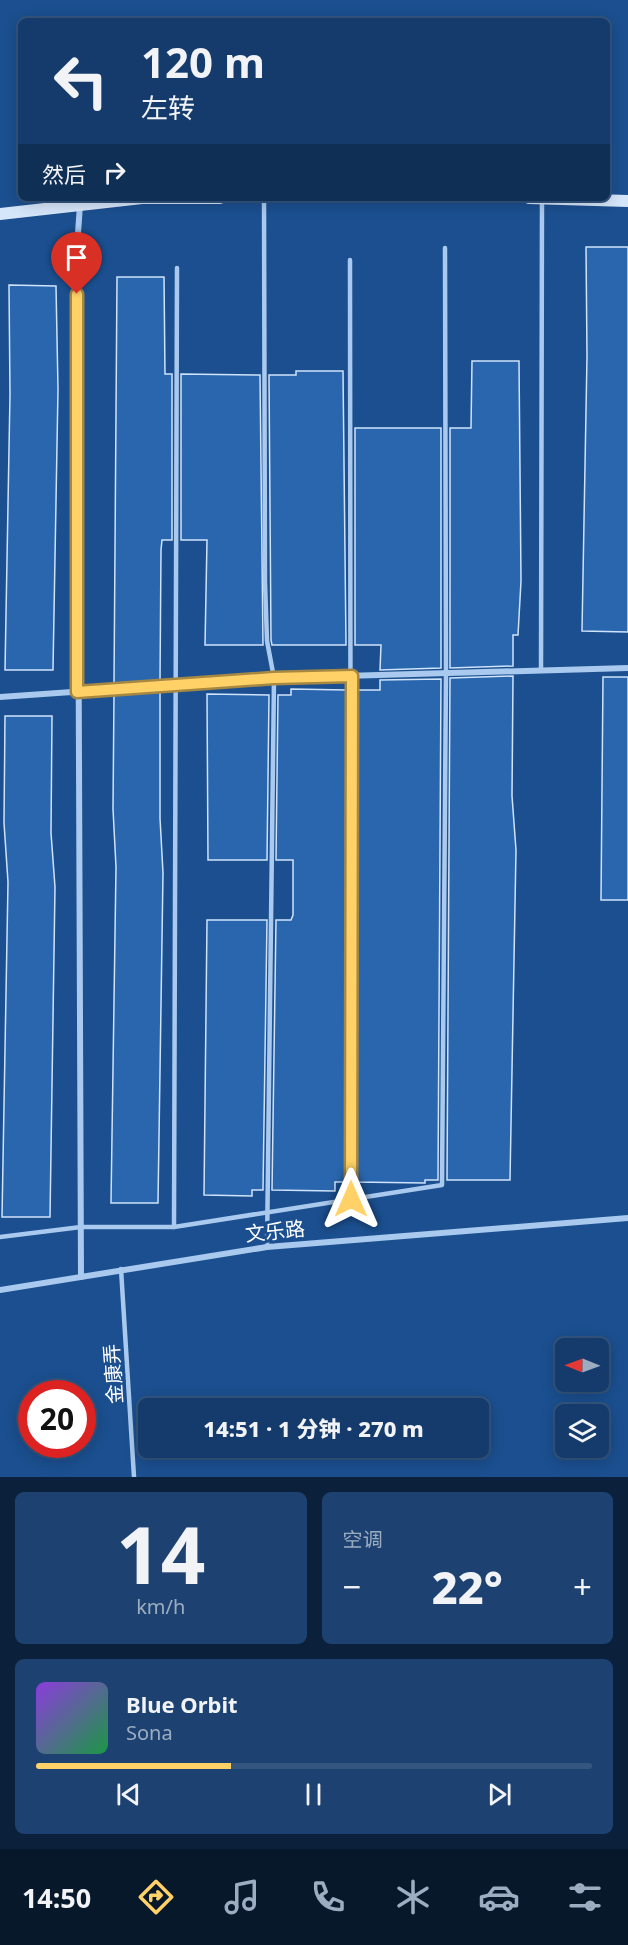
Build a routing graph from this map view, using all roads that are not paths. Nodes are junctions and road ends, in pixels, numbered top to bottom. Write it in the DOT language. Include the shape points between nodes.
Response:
graph roads {
  1 [pos="610,200"];
  2 [pos="116,201"];
  3 [pos="264,201"];
  4 [pos="542,201"];
  5 [pos="628,201"];
  6 [pos="81,205"];
  7 [pos="0,214"];
  8 [pos="445,248"];
  9 [pos="350,260"];
  10 [pos="177,268"];
  11 [pos="628,668"];
  12 [pos="541,670"];
  13 [pos="446,673"];
  14 [pos="352,676"];
  15 [pos="274,678"];
  16 [pos="175,685"];
  17 [pos="77,692"];
  18 [pos="0,697"];
  19 [pos="351,1199"];
  20 [pos="267,1212"];
  21 [pos="628,1218"];
  22 [pos="81,1227"];
  23 [pos="174,1227"];
  24 [pos="0,1237"];
  25 [pos="267,1247"];
  26 [pos="121,1269"];
  27 [pos="81,1277"];
  28 [pos="0,1290"];
  29 [pos="134,1477"];
  1 -- 5 [label="street"];
  2 -- 6 [label="street"];
  3 -- 15 [label="lane" via="265,582 267,641"];
  4 -- 12 [label="lane"];
  6 -- 7 [label="street"];
  6 -- 17 [label="street" via="77,247"];
  8 -- 13 [label="lane"];
  9 -- 14 [label="lane"];
  10 -- 16 [label="lane"];
  11 -- 12 [label="street"];
  12 -- 13 [label="street"];
  13 -- 14 [label="street"];
  13 -- 19 [label="lane" via="442,1185"];
  14 -- 15 [label="street"];
  14 -- 19 [label="lane"];
  15 -- 16 [label="street"];
  15 -- 20 [label="lane"];
  16 -- 17 [label="street"];
  16 -- 23 [label="lane"];
  17 -- 18 [label="street"];
  17 -- 22 [label="street"];
  19 -- 20 [label="lane"];
  20 -- 23 [label="lane"];
  20 -- 25 [label="lane"];
  21 -- 25 [label="street, 文乐路"];
  22 -- 23 [label="lane"];
  22 -- 24 [label="lane"];
  22 -- 27 [label="street"];
  25 -- 26 [label="street, 文乐路"];
  26 -- 27 [label="street, 文乐路"];
  26 -- 29 [label="lane, 金康弄"];
  27 -- 28 [label="street, 文乐路"];
}
